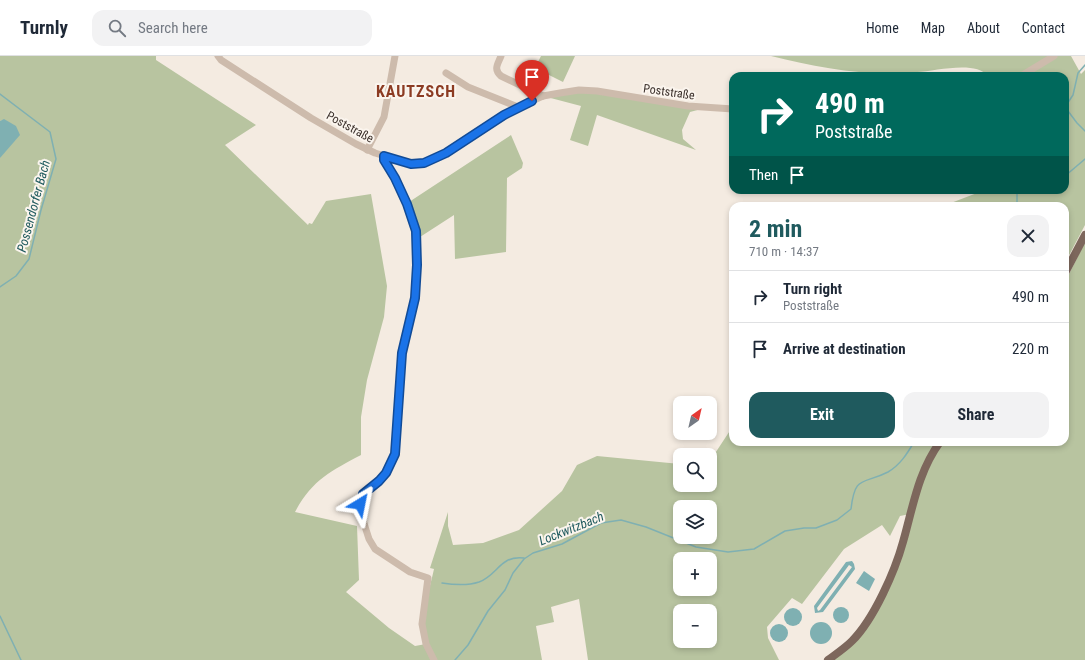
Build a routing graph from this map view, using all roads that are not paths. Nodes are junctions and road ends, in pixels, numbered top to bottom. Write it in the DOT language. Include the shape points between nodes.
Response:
graph roads {
  1 [pos="218,56"];
  2 [pos="395,56"];
  3 [pos="501,56"];
  4 [pos="1054,56"];
  5 [pos="1028,72"];
  6 [pos="446,73"];
  7 [pos="543,96"];
  8 [pos="518,107"];
  9 [pos="729,109"];
  10 [pos="367,150"];
  11 [pos="384,156"];
  12 [pos="1085,235"];
  13 [pos="1069,265"];
  14 [pos="938,446"];
  15 [pos="434,660"];
  16 [pos="828,660"];
  1 -- 10 [label="street, Poststraße" via="311,118"];
  2 -- 10 [label="street" via="384,118"];
  3 -- 7 [label="street" via="496,68 501,76"];
  4 -- 5 [label="street"];
  6 -- 8 [label="street" via="468,87"];
  7 -- 8 [label="street, Poststraße"];
  7 -- 9 [label="street, Poststraße" via="579,90 688,106"];
  8 -- 11 [label="street, Poststraße" via="446,153 424,163 411,164"];
  10 -- 11 [label="street, Poststraße"];
  11 -- 15 [label="street" via="407,204 416,231 415,298 402,353 395,454 383,477 363,494 360,512 375,549 410,572 428,578 422,624 426,644"];
  12 -- 13 [label="main road"];
  14 -- 16 [label="main road" via="925,466 896,564 871,616 852,641"];
}
